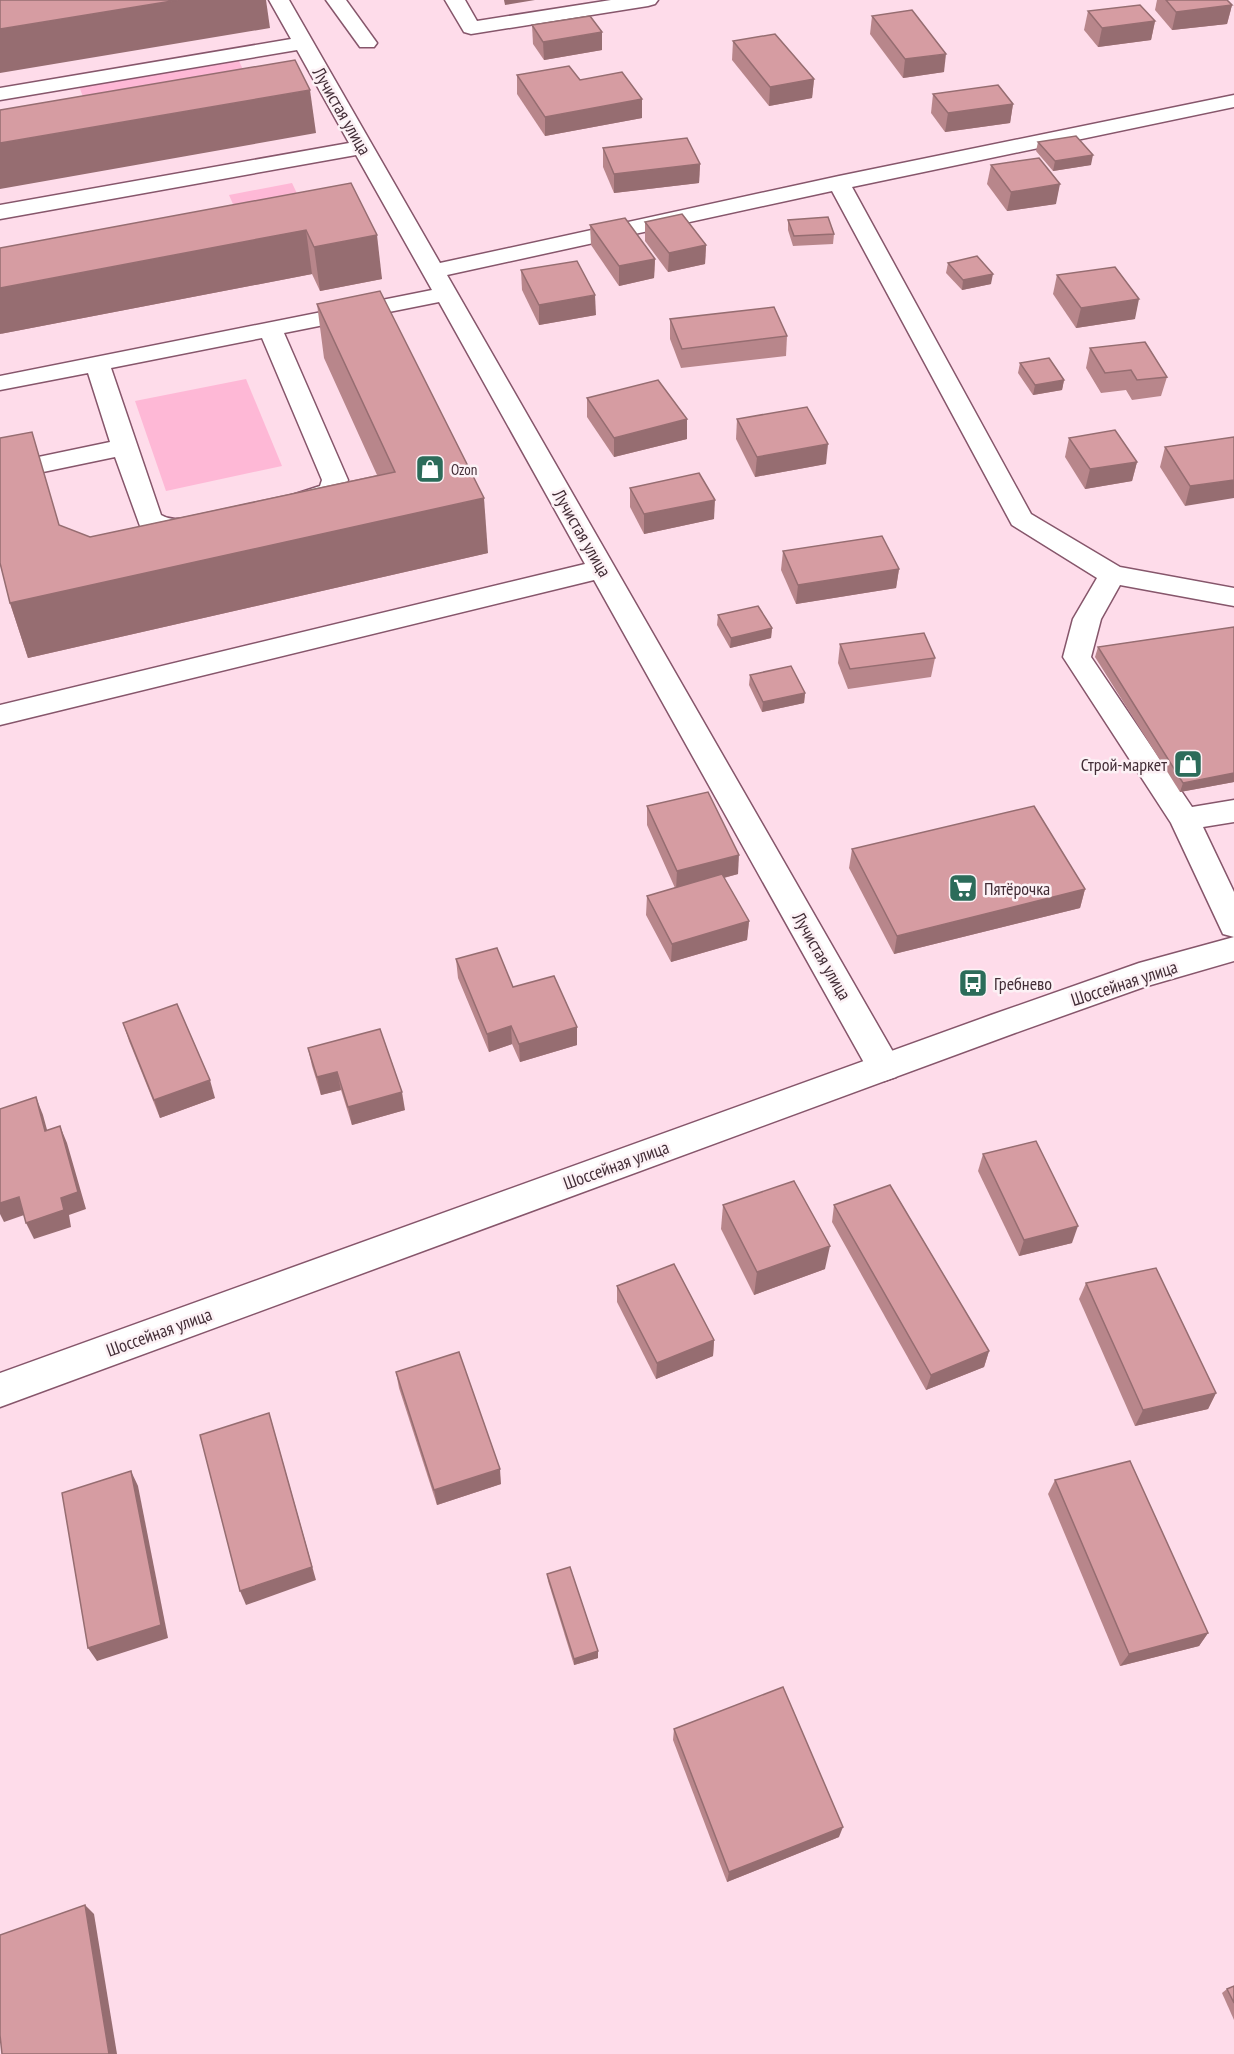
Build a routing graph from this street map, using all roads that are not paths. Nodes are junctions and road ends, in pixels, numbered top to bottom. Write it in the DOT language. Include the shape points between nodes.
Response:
graph roads {
  1 [pos="279,0"];
  2 [pos="336,0"];
  3 [pos="455,0"];
  4 [pos="648,0"];
  5 [pos="304,43"];
  6 [pos="367,43"];
  7 [pos="0,94"];
  8 [pos="1234,101"];
  9 [pos="363,147"];
  10 [pos="840,183"];
  11 [pos="0,212"];
  12 [pos="434,271"];
  13 [pos="446,294"];
  14 [pos="270,329"];
  15 [pos="97,364"];
  16 [pos="0,383"];
  17 [pos="124,447"];
  18 [pos="0,473"];
  19 [pos="273,508"];
  20 [pos="217,520"];
  21 [pos="603,569"];
  22 [pos="1112,575"];
  23 [pos="1234,597"];
  24 [pos="0,715"];
  25 [pos="1234,811"];
  26 [pos="1184,819"];
  27 [pos="1234,925"];
  28 [pos="1234,949"];
  29 [pos="884,1067"];
  30 [pos="0,1390"];
  1 -- 5 [label="street, Лучистая улица"];
  2 -- 6 [label="street"];
  3 -- 4 [label="street" via="471,28"];
  5 -- 7 [label="street"];
  5 -- 9 [label="street, Лучистая улица"];
  8 -- 10 [label="street"];
  9 -- 11 [label="street"];
  9 -- 12 [label="street, Лучистая улица"];
  10 -- 12 [label="street"];
  10 -- 22 [label="street" via="1021,519"];
  12 -- 13 [label="street, Лучистая улица"];
  13 -- 14 [label="street"];
  13 -- 21 [label="street, Лучистая улица"];
  14 -- 15 [label="street"];
  14 -- 19 [label="street" via="335,480 331,491 317,498"];
  15 -- 16 [label="street"];
  15 -- 17 [label="street"];
  17 -- 18 [label="street"];
  17 -- 20 [label="street" via="149,520 159,528 172,530"];
  21 -- 24 [label="street"];
  21 -- 29 [label="street, Лучистая улица"];
  22 -- 23 [label="street"];
  22 -- 26 [label="street" via="1087,619 1077,657"];
  25 -- 26 [label="street"];
  26 -- 27 [label="street"];
  28 -- 29 [label="street, Шоссейная улица" via="1139,976"];
  29 -- 30 [label="street, Шоссейная улица"];
}
